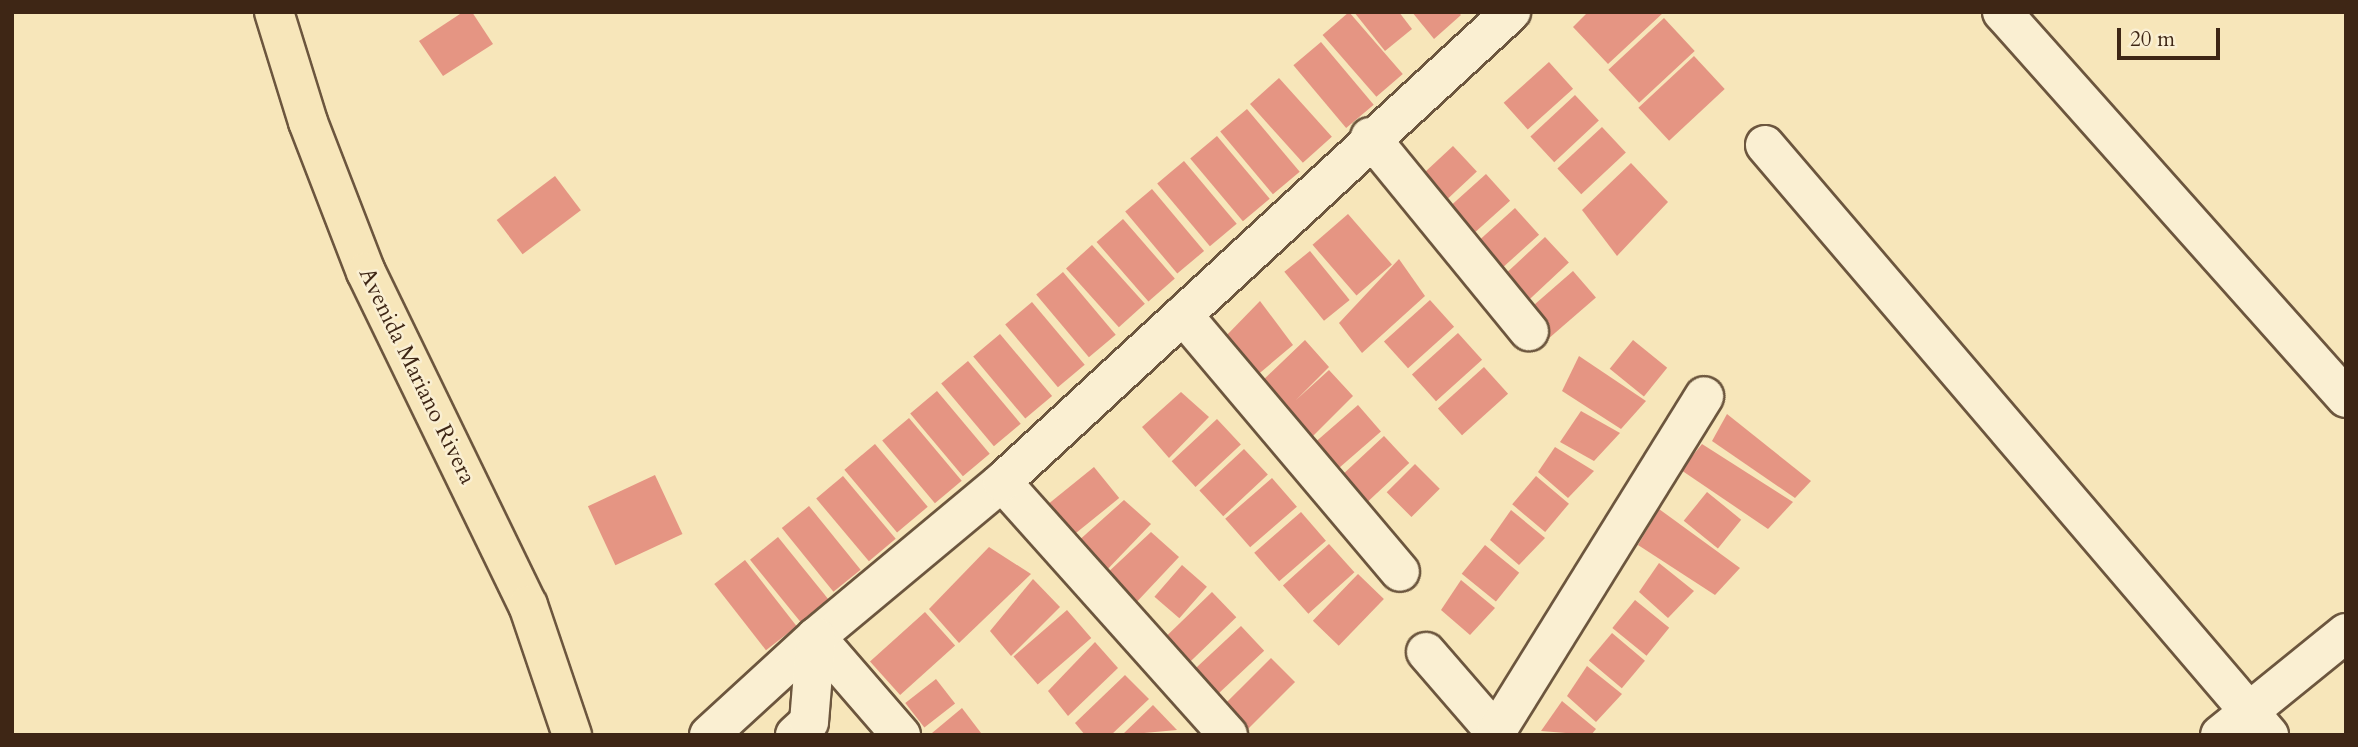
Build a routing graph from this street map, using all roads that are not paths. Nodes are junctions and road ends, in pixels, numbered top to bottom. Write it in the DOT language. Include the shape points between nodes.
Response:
graph roads {
  1 [pos="274,12"];
  2 [pos="1511,12"];
  3 [pos="2002,12"];
  4 [pos="1370,137"];
  5 [pos="1765,145"];
  6 [pos="1183,315"];
  7 [pos="1529,331"];
  8 [pos="1704,396"];
  9 [pos="2346,398"];
  10 [pos="1002,482"];
  11 [pos="1400,572"];
  12 [pos="2346,633"];
  13 [pos="816,637"];
  14 [pos="1426,652"];
  15 [pos="2259,723"];
  16 [pos="1497,734"];
  17 [pos="572,735"];
  18 [pos="709,735"];
  19 [pos="795,735"];
  20 [pos="901,735"];
  21 [pos="1228,735"];
  22 [pos="2220,735"];
  1 -- 17 [label="main road, Avenida Mariano Rivera" via="308,122 366,272 528,605"];
  2 -- 4 [label="street"];
  3 -- 9 [label="street"];
  4 -- 6 [label="street"];
  4 -- 7 [label="street"];
  5 -- 15 [label="street"];
  6 -- 10 [label="street"];
  6 -- 11 [label="street"];
  8 -- 16 [label="street"];
  10 -- 13 [label="street"];
  10 -- 21 [label="street"];
  12 -- 15 [label="street"];
  13 -- 18 [label="street"];
  13 -- 19 [label="street" via="809,722"];
  13 -- 20 [label="street"];
  14 -- 16 [label="street"];
  15 -- 22 [label="street"];
}
